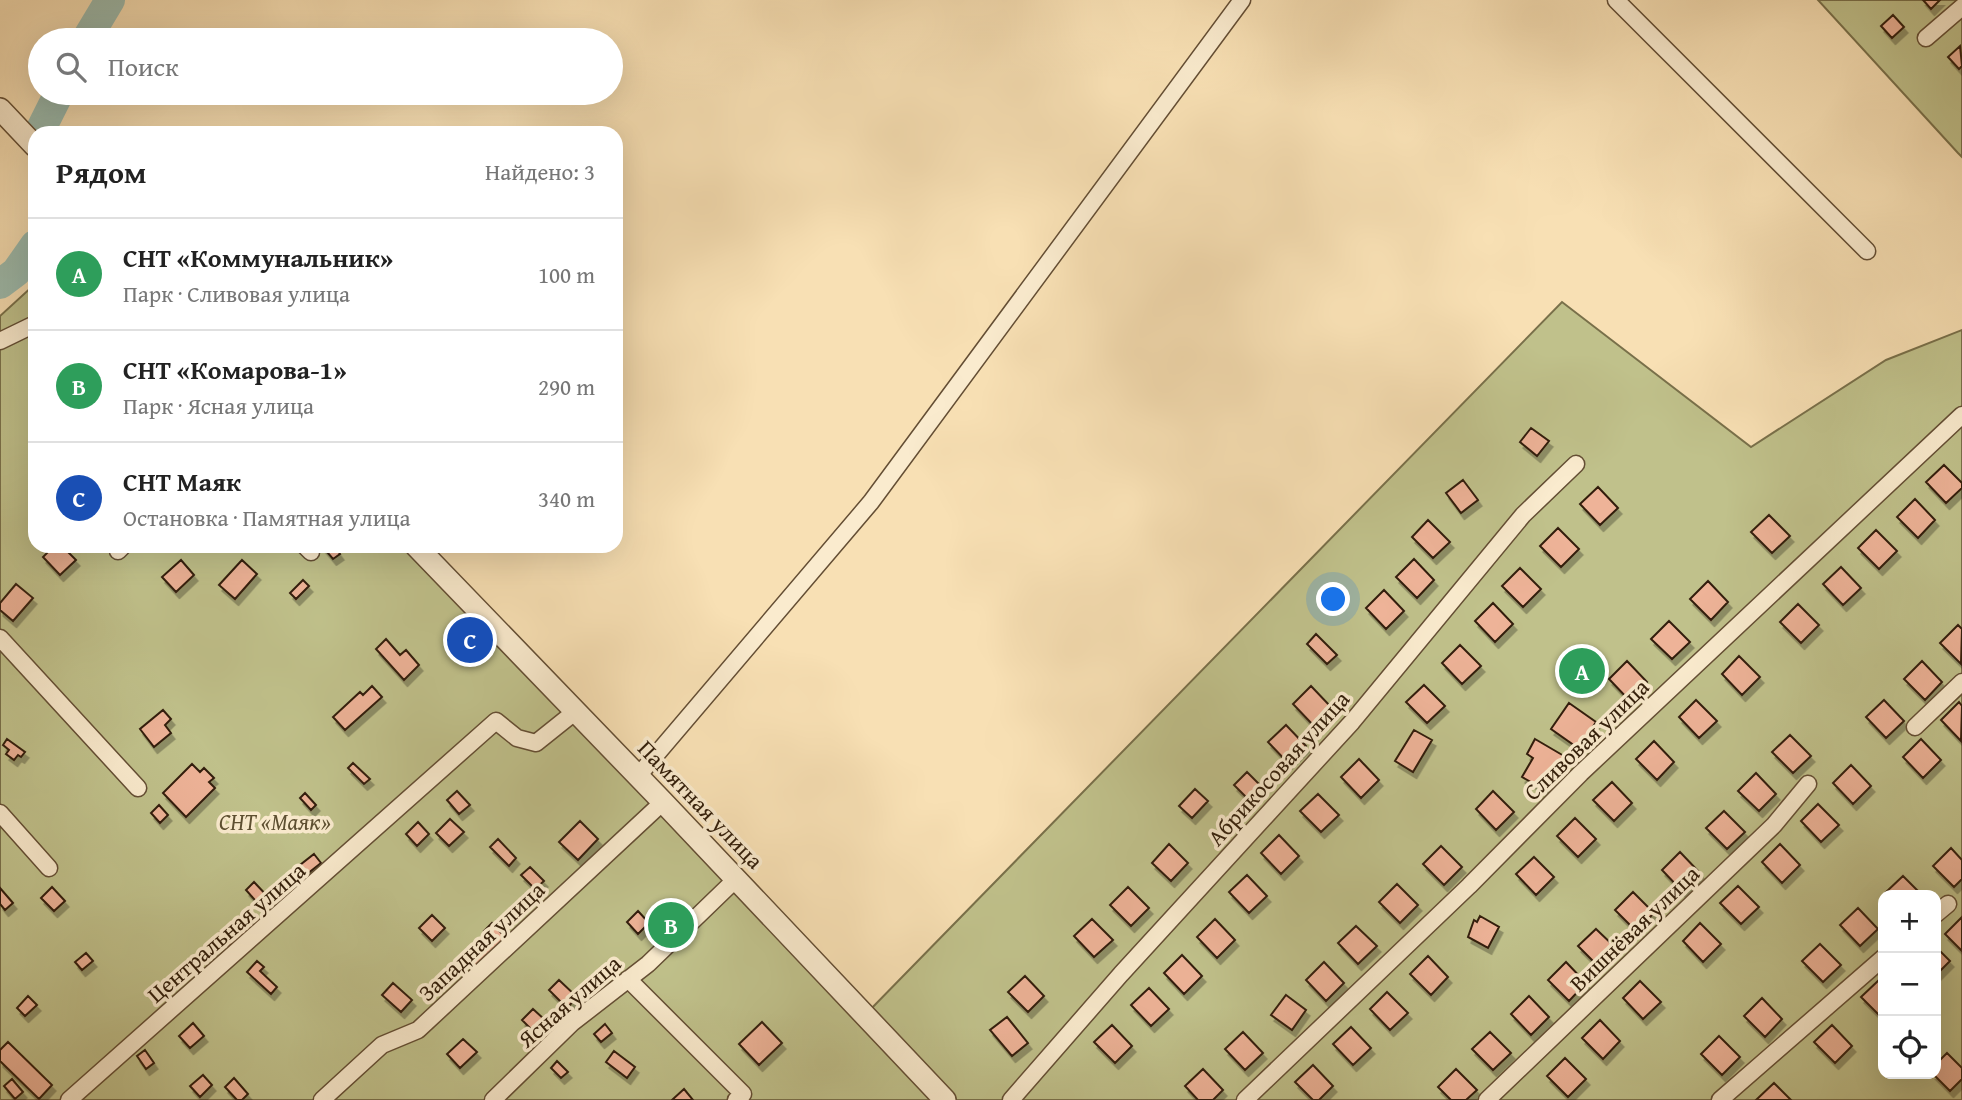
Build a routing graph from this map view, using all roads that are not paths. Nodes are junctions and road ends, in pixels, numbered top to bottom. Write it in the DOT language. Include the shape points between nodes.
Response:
graph roads {
  1 [pos="1241,0"];
  2 [pos="1616,0"];
  3 [pos="1962,8"];
  4 [pos="1926,38"];
  5 [pos="5,114"];
  6 [pos="28,138"];
  7 [pos="1867,251"];
  8 [pos="28,327"];
  9 [pos="0,341"];
  10 [pos="1962,415"];
  11 [pos="1576,464"];
  12 [pos="423,553"];
  13 [pos="0,638"];
  14 [pos="1962,682"];
  15 [pos="576,710"];
  16 [pos="1915,727"];
  17 [pos="638,776"];
  18 [pos="1808,784"];
  19 [pos="138,788"];
  20 [pos="663,802"];
  21 [pos="0,813"];
  22 [pos="49,868"];
  23 [pos="736,879"];
  24 [pos="1878,962"];
  25 [pos="628,979"];
  26 [pos="69,1100"];
  27 [pos="322,1100"];
  28 [pos="493,1100"];
  29 [pos="736,1100"];
  30 [pos="945,1100"];
  31 [pos="1011,1100"];
  32 [pos="1245,1100"];
  33 [pos="1487,1100"];
  34 [pos="1720,1100"];
  1 -- 17 [label="street" via="871,502"];
  2 -- 7 [label="street"];
  3 -- 4 [label="street"];
  5 -- 6 [label="street"];
  8 -- 9 [label="street"];
  10 -- 32 [label="street, Сливовая улица" via="1581,774"];
  11 -- 31 [label="street, Абрикосовая улица" via="1523,515 1352,722"];
  12 -- 15 [label="street, Памятная улица"];
  13 -- 19 [label="street"];
  14 -- 16 [label="street"];
  15 -- 17 [label="street, Памятная улица"];
  15 -- 26 [label="street, Центральная улица" via="536,743 517,738 496,722"];
  17 -- 20 [label="street, Памятная улица"];
  18 -- 33 [label="street, Вишнёвая улица" via="1774,825"];
  20 -- 23 [label="street, Памятная улица"];
  20 -- 27 [label="street, Западная улица" via="418,1030 382,1045"];
  21 -- 22 [label="street"];
  23 -- 25 [label="street, Ясная улица"];
  23 -- 30 [label="street, Памятная улица"];
  24 -- 34 [label="street"];
  25 -- 28 [label="street, Ясная улица" via="572,1023"];
  25 -- 29 [label="street" via="743,1094"];
}
